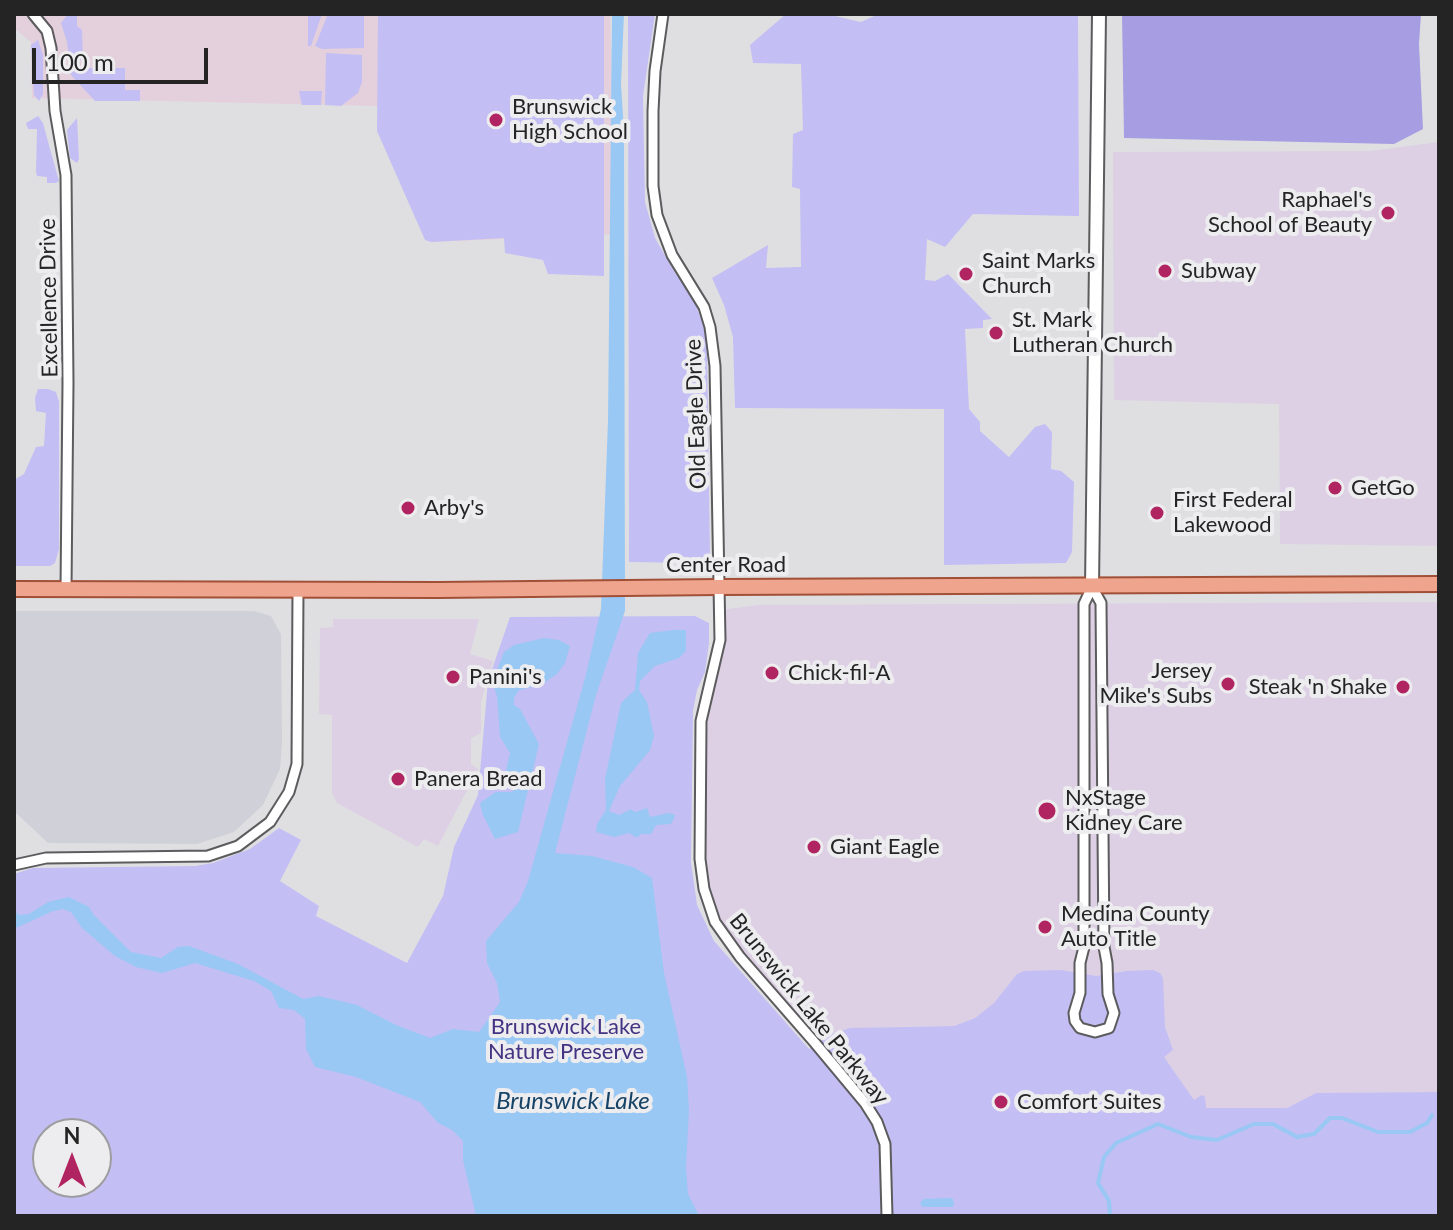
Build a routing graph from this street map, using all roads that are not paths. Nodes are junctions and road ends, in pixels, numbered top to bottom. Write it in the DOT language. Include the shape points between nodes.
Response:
graph roads {
  1 [pos="33,14"];
  2 [pos="663,14"];
  3 [pos="1099,14"];
  4 [pos="1439,584"];
  5 [pos="719,587"];
  6 [pos="1092,587"];
  7 [pos="14,589"];
  8 [pos="66,589"];
  9 [pos="298,590"];
  10 [pos="14,865"];
  11 [pos="887,1216"];
  1 -- 8 [label="street, Excellence Drive" via="47,31 51,48 66,175"];
  2 -- 5 [label="street, Old Eagle Drive" via="655,71 653,186 664,237 704,307 714,348"];
  3 -- 6 [label="street"];
  4 -- 6 [label="main road, Center Road"];
  5 -- 6 [label="main road, Center Road"];
  5 -- 9 [label="main road, Center Road"];
  5 -- 11 [label="street, Brunswick Lake Parkway" via="720,640 701,721 704,889 715,922 740,957 877,1122 885,1144"];
  6 -- 6 [label="street" via="1084,604 1084,947 1074,1013 1080,1028 1095,1032 1109,1028 1114,1013 1104,947 1101,603"];
  7 -- 8 [label="main road, Center Road"];
  8 -- 9 [label="main road, Center Road"];
  9 -- 10 [label="street" via="297,764 289,792 270,822 238,846 208,856 46,858"];
}
